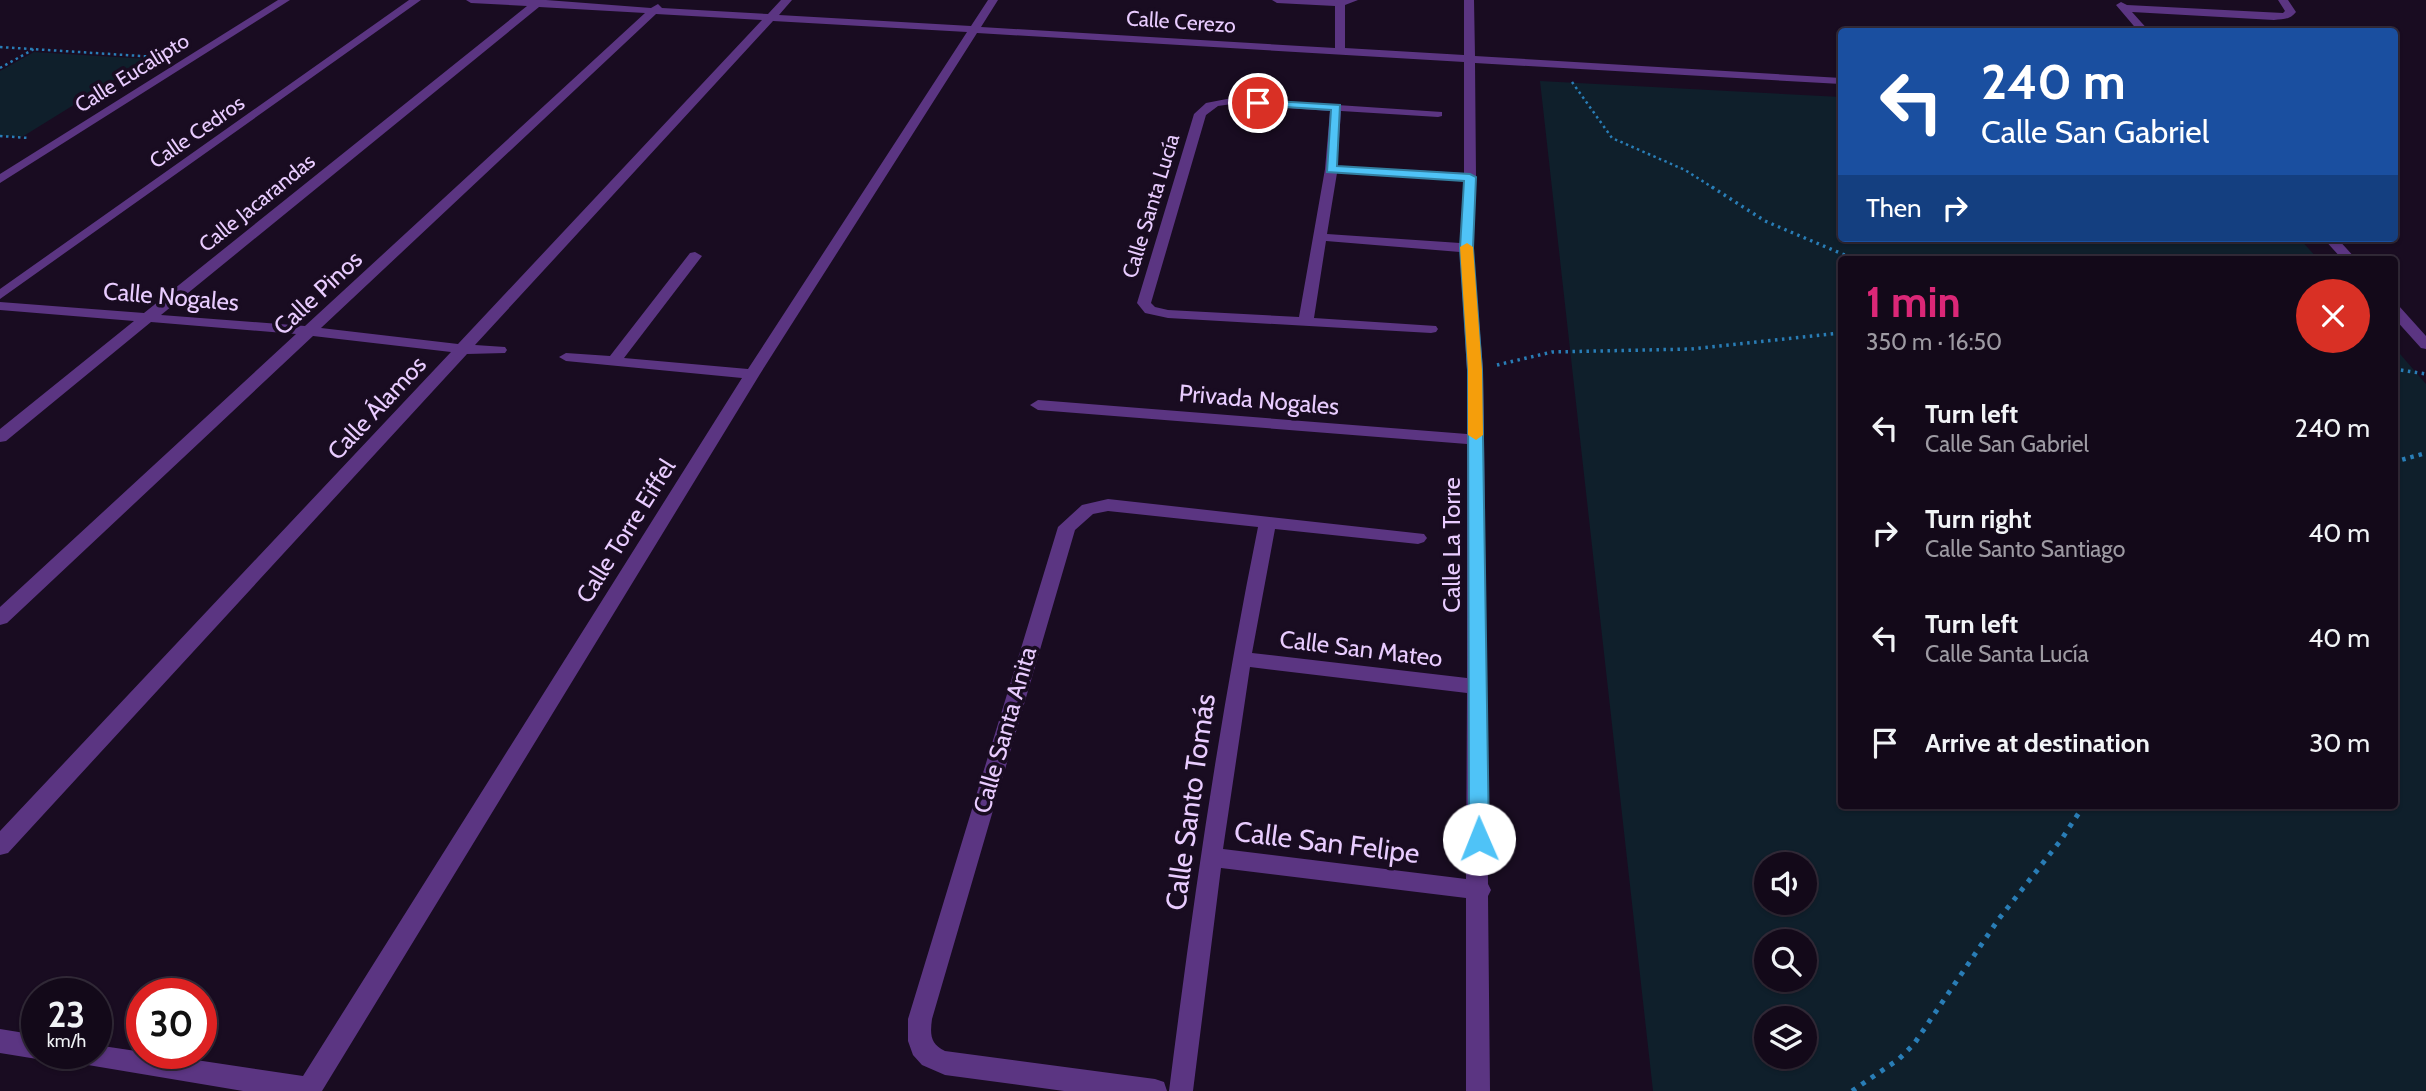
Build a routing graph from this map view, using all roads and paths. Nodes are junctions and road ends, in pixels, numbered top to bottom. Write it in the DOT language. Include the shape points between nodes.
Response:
graph roads {
  1 [pos="285,0"];
  2 [pos="416,0"];
  3 [pos="471,0"];
  4 [pos="666,0"];
  5 [pos="787,0"];
  6 [pos="993,0"];
  7 [pos="1277,0"];
  8 [pos="1353,0"];
  9 [pos="1469,0"];
  10 [pos="2283,0"];
  11 [pos="539,2"];
  12 [pos="1340,2"];
  13 [pos="2120,4"];
  14 [pos="654,11"];
  15 [pos="771,18"];
  16 [pos="2141,28"];
  17 [pos="976,29"];
  18 [pos="0,47"];
  19 [pos="34,49"];
  20 [pos="1340,51"];
  21 [pos="162,57"];
  22 [pos="1470,59"];
  23 [pos="1559,64"];
  24 [pos="0,68"];
  25 [pos="1838,81"];
  26 [pos="1336,107"];
  27 [pos="1438,114"];
  28 [pos="1331,169"];
  29 [pos="1470,177"];
  30 [pos="0,179"];
  31 [pos="1319,237"];
  32 [pos="2334,242"];
  33 [pos="1466,248"];
  34 [pos="1847,256"];
  35 [pos="2346,256"];
  36 [pos="695,257"];
  37 [pos="0,295"];
  38 [pos="0,306"];
  39 [pos="2398,314"];
  40 [pos="148,318"];
  41 [pos="1306,321"];
  42 [pos="1431,329"];
  43 [pos="310,331"];
  44 [pos="1838,332"];
  45 [pos="2426,345"];
  46 [pos="463,349"];
  47 [pos="500,350"];
  48 [pos="566,357"];
  49 [pos="614,361"];
  50 [pos="1475,370"];
  51 [pos="2398,370"];
  52 [pos="752,374"];
  53 [pos="2426,374"];
  54 [pos="1038,405"];
  55 [pos="0,437"];
  56 [pos="1476,440"];
  57 [pos="2426,453"];
  58 [pos="2398,461"];
  59 [pos="1266,524"];
  60 [pos="1418,538"];
  61 [pos="0,618"];
  62 [pos="1240,659"];
  63 [pos="1477,687"];
  64 [pos="2081,809"];
  65 [pos="0,846"];
  66 [pos="1209,857"];
  67 [pos="1479,890"];
  68 [pos="0,1041"];
  69 [pos="21,1044"];
  70 [pos="112,1059"];
  71 [pos="309,1090"];
  72 [pos="1155,1091"];
  73 [pos="1181,1091"];
  74 [pos="1478,1091"];
  75 [pos="1852,1091"];
  1 -- 30 [label="street, Calle Eucalipto"];
  2 -- 37 [label="street, Calle Cedros"];
  3 -- 11 [label="street, Calle Cerezo"];
  4 -- 14 [label="street, Calle Pinos"];
  5 -- 15 [label="street, Calle Álamos"];
  6 -- 17 [label="street, Calle Torre Eiffel"];
  7 -- 12 [label="street"];
  8 -- 12 [label="street"];
  9 -- 22 [label="street, Calle La Torre"];
  10 -- 13 [label="street" via="2291,12 2274,17"];
  11 -- 14 [label="street, Calle Cerezo"];
  11 -- 40 [label="street, Calle Jacarandas"];
  12 -- 20 [label="street"];
  13 -- 16 [label="street"];
  14 -- 15 [label="street, Calle Cerezo"];
  14 -- 43 [label="street, Calle Pinos"];
  15 -- 17 [label="street, Calle Cerezo"];
  15 -- 46 [label="street, Calle Álamos"];
  17 -- 20 [label="street, Calle Cerezo"];
  17 -- 52 [label="street, Calle Torre Eiffel"];
  18 -- 19 [label="path"];
  19 -- 21 [label="path"];
  19 -- 24 [label="path"];
  20 -- 22 [label="street, Calle Cerezo"];
  22 -- 23 [label="street, Calle Cerezo"];
  22 -- 29 [label="street, Calle La Torre"];
  23 -- 25 [label="street, Calle Cerezo"];
  23 -- 34 [label="path" via="1612,138 1679,166 1765,221"];
  26 -- 27 [label="street, Calle Santa Lucía"];
  26 -- 28 [label="street"];
  26 -- 41 [label="street, Calle Santa Lucía" via="1232,101 1204,108 1144,303 1150,310 1168,314"];
  28 -- 29 [label="street"];
  28 -- 31 [label="street"];
  29 -- 33 [label="street, Calle La Torre"];
  31 -- 33 [label="street"];
  31 -- 41 [label="street"];
  32 -- 35 [label="street"];
  33 -- 50 [label="street, Calle La Torre"];
  36 -- 49 [label="street"];
  38 -- 40 [label="street, Calle Nogales"];
  39 -- 45 [label="street"];
  40 -- 43 [label="street, Calle Nogales"];
  40 -- 55 [label="street, Calle Jacarandas"];
  41 -- 42 [label="street, Calle Santa Lucía"];
  43 -- 46 [label="street, Calle Nogales"];
  43 -- 61 [label="street, Calle Pinos"];
  44 -- 50 [label="path" via="1691,349 1552,352"];
  46 -- 47 [label="street"];
  46 -- 65 [label="street, Calle Álamos"];
  48 -- 49 [label="street"];
  49 -- 52 [label="street"];
  50 -- 56 [label="street, Calle La Torre"];
  51 -- 53 [label="path"];
  52 -- 71 [label="street, Calle Torre Eiffel"];
  54 -- 56 [label="street, Privada Nogales"];
  56 -- 63 [label="street, Calle La Torre"];
  57 -- 58 [label="path"];
  59 -- 60 [label="street, Calle Santa Anita"];
  59 -- 62 [label="street, Calle Santo Tomás"];
  59 -- 72 [label="street, Calle Santa Anita" via="1108,505 1088,509 1067,527 920,1019 921,1049 945,1063"];
  62 -- 63 [label="street, Calle San Mateo"];
  62 -- 66 [label="street, Calle Santo Tomás"];
  63 -- 67 [label="street, Calle La Torre"];
  64 -- 75 [label="path" via="1998,920 1914,1044"];
  66 -- 67 [label="street, Calle San Felipe"];
  66 -- 73 [label="street, Calle Santo Tomás"];
  67 -- 74 [label="street, Calle La Torre"];
  68 -- 69 [label="street"];
  70 -- 71 [label="street"];
}
